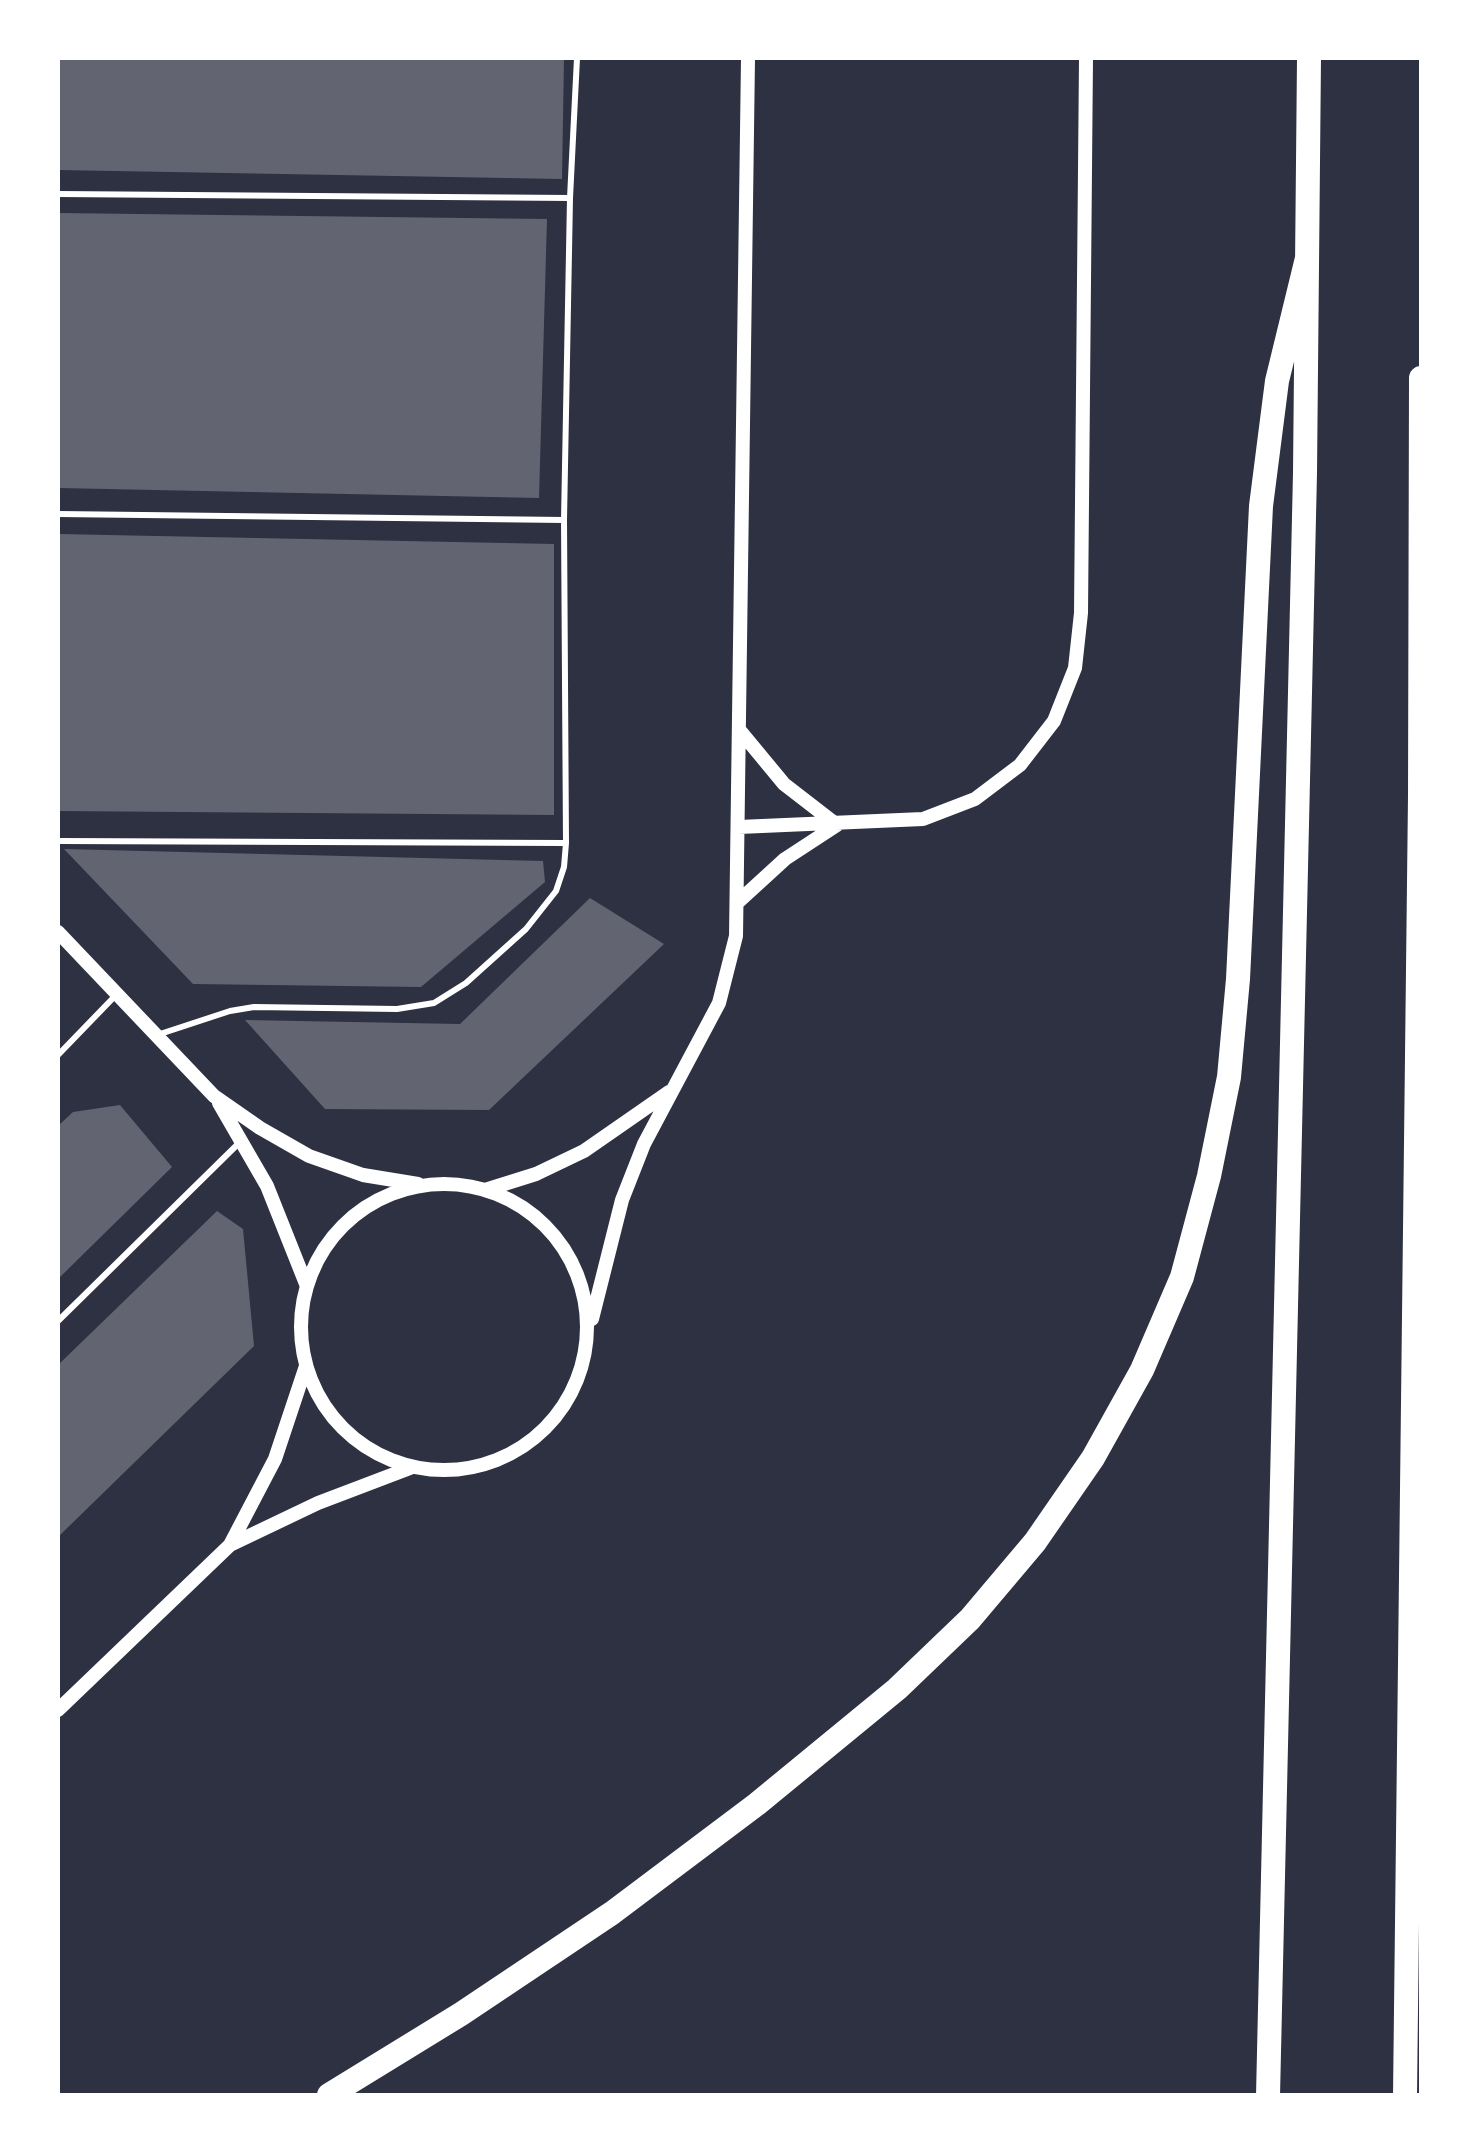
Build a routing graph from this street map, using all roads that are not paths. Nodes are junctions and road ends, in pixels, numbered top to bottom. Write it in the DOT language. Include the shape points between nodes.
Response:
graph roads {
  1 [pos="577,58"];
  2 [pos="748,58"];
  3 [pos="1086,58"];
  4 [pos="1309,58"];
  5 [pos="58,194"];
  6 [pos="570,198"];
  7 [pos="1307,258"];
  8 [pos="1421,378"];
  9 [pos="58,514"];
  10 [pos="564,520"];
  11 [pos="741,732"];
  12 [pos="837,825"];
  13 [pos="739,827"];
  14 [pos="58,841"];
  15 [pos="566,843"];
  16 [pos="738,902"];
  17 [pos="58,932"];
  18 [pos="116,995"];
  19 [pos="155,1036"];
  20 [pos="58,1055"];
  21 [pos="672,1089"];
  22 [pos="214,1096"];
  23 [pos="242,1139"];
  24 [pos="419,1184"];
  25 [pos="485,1190"];
  26 [pos="306,1284"];
  27 [pos="592,1319"];
  28 [pos="58,1321"];
  29 [pos="306,1366"];
  30 [pos="410,1468"];
  31 [pos="230,1545"];
  32 [pos="58,1710"];
  33 [pos="329,2095"];
  34 [pos="1268,2095"];
  35 [pos="1405,2095"];
  1 -- 6 [label="lane"];
  2 -- 11 [label="street"];
  3 -- 12 [label="street" via="1081,613 1075,668 1054,721 1020,765 975,799 923,819"];
  4 -- 7 [label="highway"];
  5 -- 6 [label="lane"];
  6 -- 10 [label="lane"];
  7 -- 33 [label="highway" via="1277,381 1261,506 1229,1077 1182,1277 1142,1370 1093,1458 1035,1542 970,1619 897,1689 612,1913"];
  7 -- 34 [label="highway"];
  8 -- 35 [label="highway"];
  9 -- 10 [label="lane"];
  10 -- 15 [label="lane"];
  11 -- 12 [label="street" via="784,784"];
  11 -- 13 [label="street"];
  12 -- 13 [label="street"];
  12 -- 16 [label="street" via="785,859"];
  13 -- 16 [label="street"];
  14 -- 15 [label="lane"];
  15 -- 19 [label="lane" via="560,879 543,912 466,983 434,1003 397,1009 254,1007"];
  16 -- 21 [label="street" via="734,948 719,1003"];
  17 -- 18 [label="street"];
  18 -- 19 [label="street"];
  18 -- 20 [label="lane"];
  19 -- 22 [label="street"];
  21 -- 25 [label="street" via="584,1151"];
  21 -- 27 [label="street" via="622,1200"];
  22 -- 23 [label="street"];
  22 -- 24 [label="street" via="309,1156 363,1175"];
  23 -- 26 [label="street"];
  23 -- 28 [label="lane"];
  24 -- 25 [label="street"];
  24 -- 26 [label="street" via="382,1198 350,1219 324,1248"];
  25 -- 27 [label="street" via="524,1208 556,1238"];
  26 -- 29 [label="street" via="300,1325"];
  27 -- 30 [label="street" via="583,1363 566,1404 537,1439 498,1461 455,1472"];
  29 -- 30 [label="street" via="328,1412 364,1447"];
  29 -- 31 [label="street" via="275,1459"];
  30 -- 31 [label="street" via="318,1503"];
  31 -- 32 [label="street"];
}
